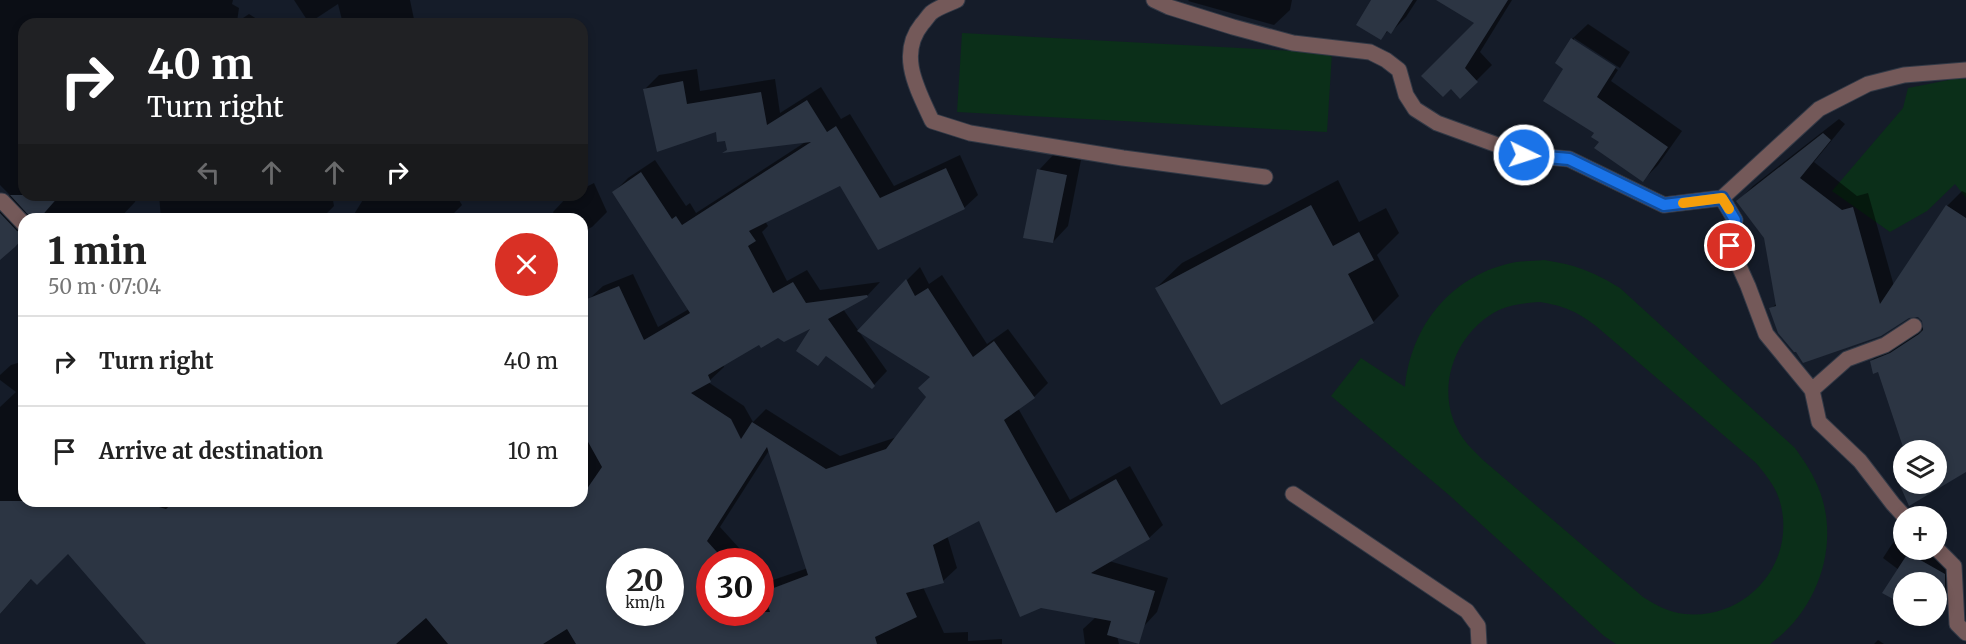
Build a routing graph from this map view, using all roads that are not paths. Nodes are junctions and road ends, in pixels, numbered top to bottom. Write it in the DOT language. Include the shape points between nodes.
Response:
graph roads {
  1 [pos="957,0"];
  2 [pos="1154,0"];
  3 [pos="1966,70"];
  4 [pos="1265,177"];
  5 [pos="1722,198"];
  6 [pos="0,201"];
  7 [pos="18,218"];
  8 [pos="1914,326"];
  9 [pos="1812,390"];
  10 [pos="1293,494"];
  11 [pos="1895,506"];
  12 [pos="1947,559"];
  13 [pos="1966,633"];
  14 [pos="1479,644"];
  1 -- 4 [label="street" via="931,13 910,45 910,66 932,121 970,133"];
  2 -- 5 [label="street" via="1293,43 1370,52 1399,70 1406,95 1415,109 1437,123 1524,155 1569,159 1664,205"];
  3 -- 5 [label="street" via="1895,77 1868,84 1819,109"];
  5 -- 9 [label="street" via="1735,220 1730,246 1766,334"];
  6 -- 7 [label="street"];
  8 -- 9 [label="street" via="1885,345 1847,359"];
  9 -- 11 [label="street" via="1819,422 1860,461"];
  10 -- 14 [label="street" via="1467,611 1478,626"];
  12 -- 13 [label="street" via="1954,566 1957,624"];
}
